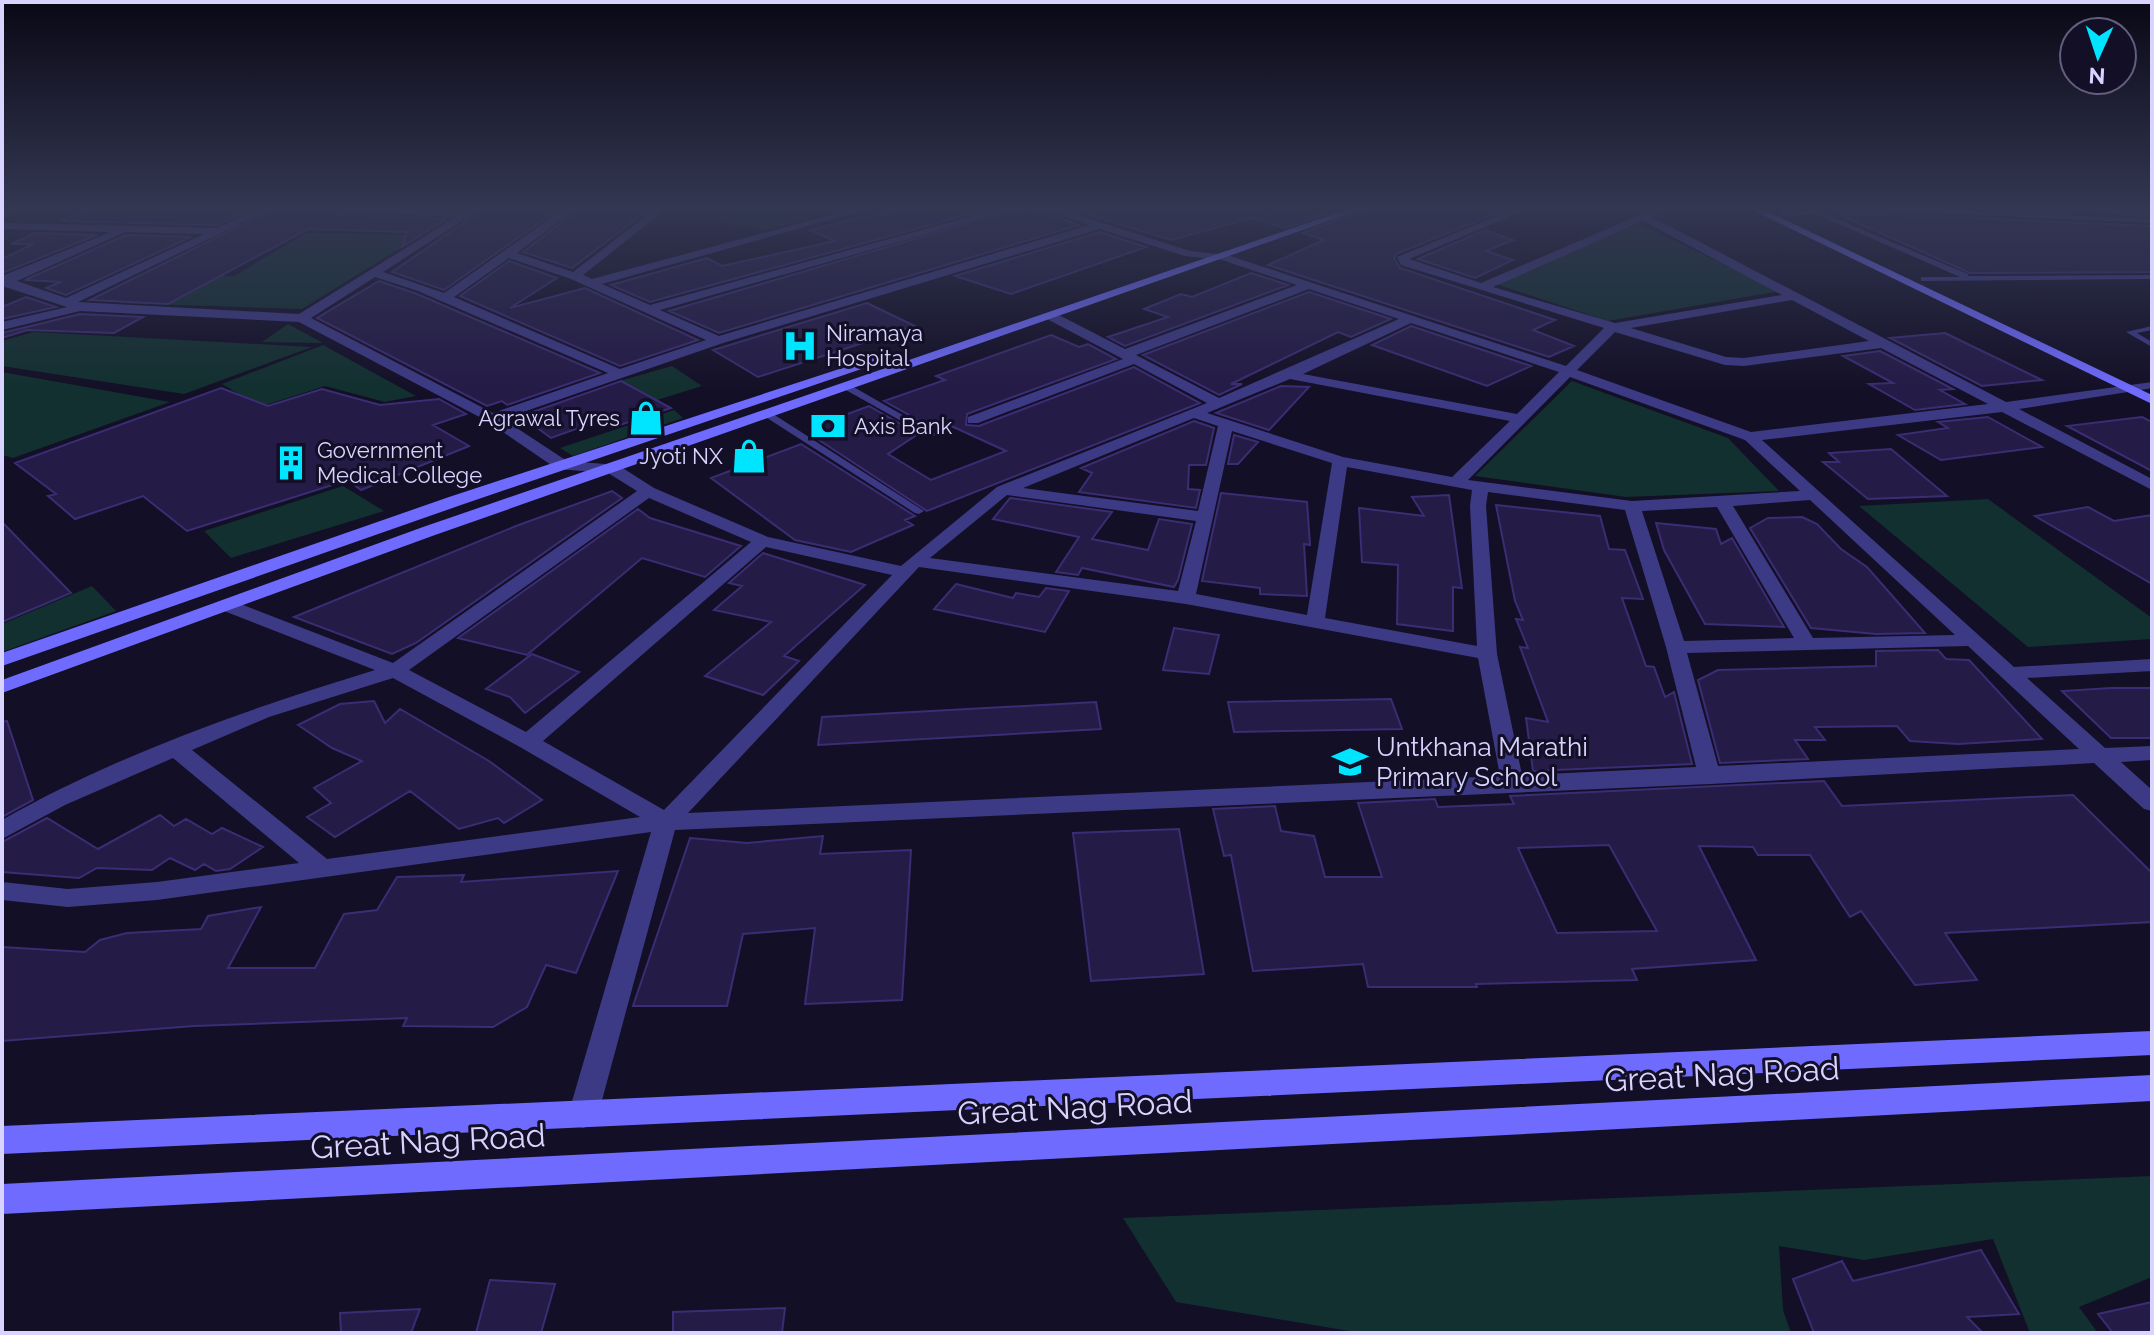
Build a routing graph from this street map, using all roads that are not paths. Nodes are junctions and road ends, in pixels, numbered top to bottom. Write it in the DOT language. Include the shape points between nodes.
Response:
graph roads {
  1 [pos="36,268"];
  2 [pos="148,268"];
  3 [pos="378,268"];
  4 [pos="488,268"];
  5 [pos="552,268"];
  6 [pos="585,268"];
  7 [pos="644,268"];
  8 [pos="795,268"];
  9 [pos="957,268"];
  10 [pos="1147,268"];
  11 [pos="1190,268"];
  12 [pos="1256,268"];
  13 [pos="1422,268"];
  14 [pos="1525,268"];
  15 [pos="1746,268"];
  16 [pos="1879,268"];
  17 [pos="1901,268"];
  18 [pos="1947,268"];
  19 [pos="372,272"];
  20 [pos="575,276"];
  21 [pos="2152,277"];
  22 [pos="1924,279"];
  23 [pos="1972,279"];
  24 [pos="4,282"];
  25 [pos="594,282"];
  26 [pos="1307,286"];
  27 [pos="1482,287"];
  28 [pos="1796,296"];
  29 [pos="445,298"];
  30 [pos="75,304"];
  31 [pos="652,308"];
  32 [pos="1051,316"];
  33 [pos="302,318"];
  34 [pos="1408,320"];
  35 [pos="2,326"];
  36 [pos="1611,328"];
  37 [pos="2152,328"];
  38 [pos="718,340"];
  39 [pos="1886,343"];
  40 [pos="2152,345"];
  41 [pos="1128,357"];
  42 [pos="1568,371"];
  43 [pos="618,373"];
  44 [pos="1289,375"];
  45 [pos="847,387"];
  46 [pos="2126,387"];
  47 [pos="2151,389"];
  48 [pos="1216,402"];
  49 [pos="2004,407"];
  50 [pos="1192,413"];
  51 [pos="767,414"];
  52 [pos="492,418"];
  53 [pos="1522,419"];
  54 [pos="973,420"];
  55 [pos="1226,426"];
  56 [pos="931,434"];
  57 [pos="1750,437"];
  58 [pos="1340,461"];
  59 [pos="563,466"];
  60 [pos="612,468"];
  61 [pos="1456,483"];
  62 [pos="2152,485"];
  63 [pos="1481,486"];
  64 [pos="1003,490"];
  65 [pos="648,491"];
  66 [pos="1814,495"];
  67 [pos="1723,503"];
  68 [pos="1632,506"];
  69 [pos="919,511"];
  70 [pos="1206,517"];
  71 [pos="763,541"];
  72 [pos="910,567"];
  73 [pos="1186,598"];
  74 [pos="226,605"];
  75 [pos="1315,622"];
  76 [pos="1974,640"];
  77 [pos="1807,644"];
  78 [pos="1676,647"];
  79 [pos="1487,654"];
  80 [pos="2,660"];
  81 [pos="2152,665"];
  82 [pos="395,671"];
  83 [pos="2010,673"];
  84 [pos="2,687"];
  85 [pos="528,742"];
  86 [pos="176,749"];
  87 [pos="2152,753"];
  88 [pos="2100,756"];
  89 [pos="1710,776"];
  90 [pos="1512,781"];
  91 [pos="2152,803"];
  92 [pos="666,822"];
  93 [pos="2,831"];
  94 [pos="319,866"];
  95 [pos="2,891"];
  96 [pos="2152,1043"];
  97 [pos="2152,1088"];
  98 [pos="583,1115"];
  99 [pos="2,1140"];
  100 [pos="2,1199"];
  1 -- 24 [label="street"];
  2 -- 30 [label="street"];
  3 -- 19 [label="street"];
  4 -- 29 [label="street"];
  5 -- 20 [label="street"];
  6 -- 20 [label="street"];
  7 -- 25 [label="street"];
  8 -- 31 [label="street"];
  9 -- 38 [label="street"];
  10 -- 59 [label="main road"];
  11 -- 32 [label="main road"];
  12 -- 26 [label="street"];
  13 -- 27 [label="street"];
  14 -- 27 [label="street"];
  15 -- 28 [label="street"];
  16 -- 46 [label="main road"];
  17 -- 22 [label="main road"];
  18 -- 23 [label="lane"];
  19 -- 29 [label="street"];
  19 -- 33 [label="street"];
  20 -- 25 [label="street"];
  21 -- 23 [label="lane"];
  22 -- 23 [label="lane"];
  22 -- 47 [label="main road"];
  24 -- 30 [label="street"];
  25 -- 31 [label="street"];
  26 -- 34 [label="street"];
  26 -- 41 [label="street"];
  27 -- 36 [label="street"];
  28 -- 36 [label="street"];
  28 -- 39 [label="street"];
  29 -- 43 [label="street"];
  30 -- 33 [label="street"];
  30 -- 35 [label="street"];
  31 -- 38 [label="street"];
  32 -- 41 [label="street"];
  32 -- 45 [label="main road"];
  33 -- 52 [label="street"];
  34 -- 42 [label="street"];
  34 -- 44 [label="street"];
  36 -- 39 [label="street" via="1725,361"];
  36 -- 42 [label="street"];
  37 -- 40 [label="lane" via="2130,332"];
  38 -- 43 [label="street"];
  39 -- 49 [label="street"];
  41 -- 48 [label="street"];
  41 -- 54 [label="street"];
  42 -- 53 [label="street"];
  42 -- 57 [label="street"];
  43 -- 52 [label="street"];
  44 -- 48 [label="street"];
  44 -- 53 [label="street"];
  45 -- 51 [label="main road"];
  45 -- 56 [label="lane"];
  46 -- 47 [label="street"];
  46 -- 49 [label="street"];
  48 -- 50 [label="street"];
  49 -- 57 [label="street"];
  49 -- 62 [label="street"];
  50 -- 55 [label="street"];
  50 -- 64 [label="street"];
  51 -- 60 [label="main road"];
  51 -- 69 [label="lane"];
  52 -- 59 [label="street"];
  53 -- 61 [label="street"];
  55 -- 58 [label="street"];
  55 -- 70 [label="street"];
  57 -- 66 [label="street"];
  58 -- 61 [label="street"];
  58 -- 75 [label="street"];
  59 -- 60 [label="street"];
  59 -- 80 [label="main road"];
  60 -- 65 [label="street"];
  60 -- 74 [label="main road"];
  61 -- 63 [label="street"];
  63 -- 68 [label="street"];
  63 -- 79 [label="street"];
  64 -- 70 [label="street"];
  64 -- 72 [label="street"];
  65 -- 71 [label="street"];
  65 -- 82 [label="street"];
  66 -- 67 [label="street"];
  66 -- 76 [label="street"];
  67 -- 68 [label="street"];
  67 -- 77 [label="street"];
  68 -- 78 [label="street"];
  70 -- 73 [label="street"];
  71 -- 72 [label="street"];
  71 -- 85 [label="street"];
  72 -- 73 [label="street"];
  72 -- 92 [label="street"];
  73 -- 75 [label="street"];
  74 -- 82 [label="street"];
  74 -- 84 [label="main road"];
  75 -- 79 [label="street"];
  76 -- 77 [label="street"];
  76 -- 83 [label="street"];
  77 -- 78 [label="street"];
  78 -- 89 [label="street"];
  79 -- 90 [label="street"];
  81 -- 83 [label="street"];
  82 -- 85 [label="street"];
  82 -- 86 [label="street" via="262,712"];
  83 -- 88 [label="street"];
  85 -- 92 [label="street"];
  86 -- 93 [label="street" via="57,799"];
  86 -- 94 [label="street"];
  87 -- 88 [label="street"];
  88 -- 89 [label="street"];
  88 -- 91 [label="street"];
  89 -- 90 [label="street"];
  90 -- 92 [label="street"];
  92 -- 94 [label="street"];
  92 -- 98 [label="street"];
  94 -- 95 [label="street" via="157,891 68,898"];
  96 -- 98 [label="main road, Great Nag Road"];
  97 -- 100 [label="main road, Great Nag Road"];
  98 -- 99 [label="main road, Great Nag Road"];
}
